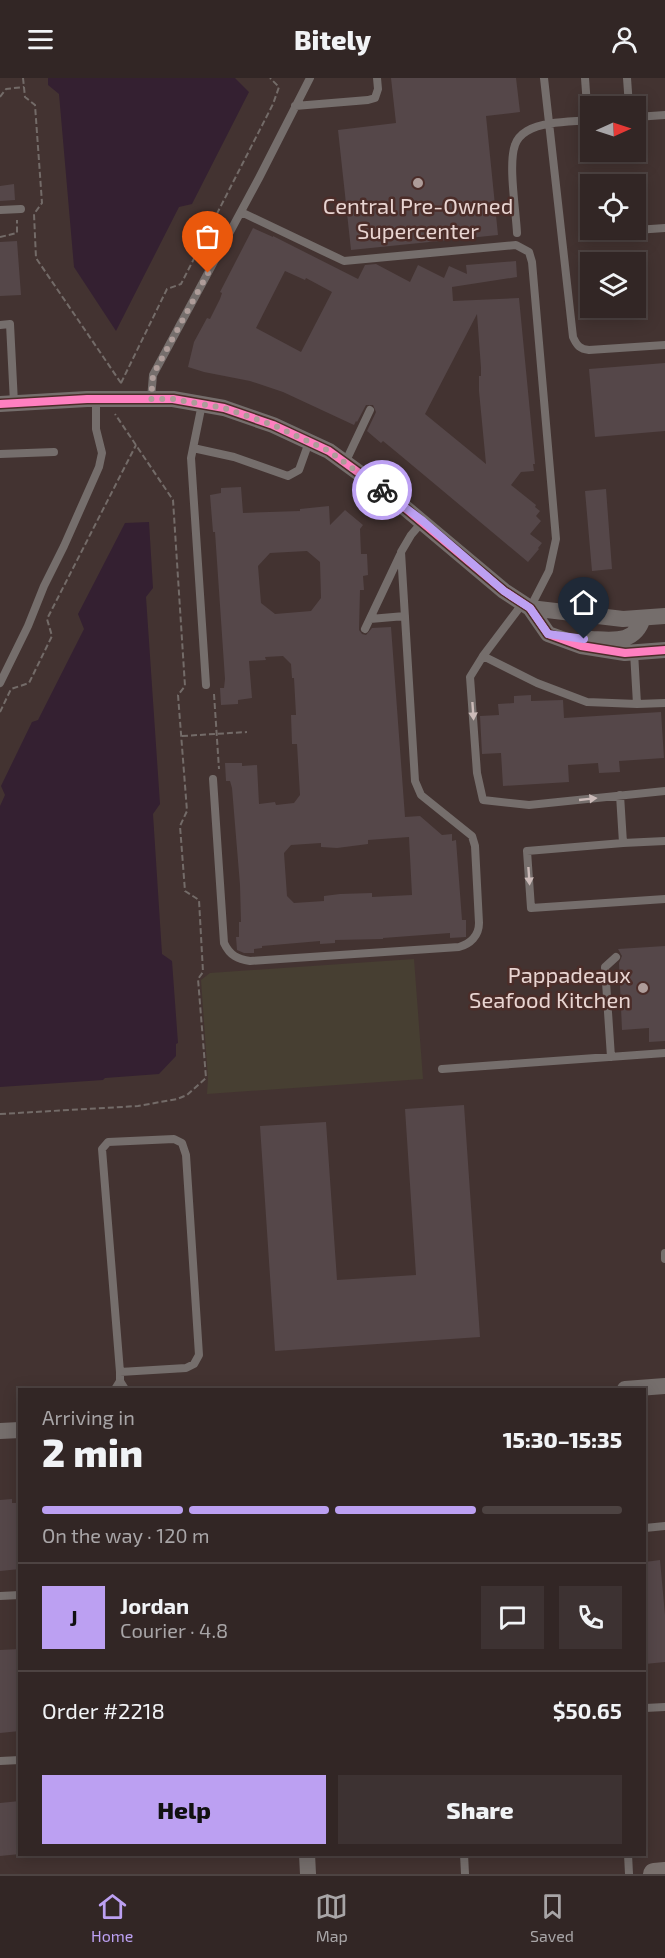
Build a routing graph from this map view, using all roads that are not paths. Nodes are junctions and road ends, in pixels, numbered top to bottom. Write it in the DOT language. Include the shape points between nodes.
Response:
graph roads {
  1 [pos="310,78"];
  2 [pos="377,78"];
  3 [pos="544,78"];
  4 [pos="585,78"];
  5 [pos="627,78"];
  6 [pos="587,96"];
  7 [pos="628,96"];
  8 [pos="296,106"];
  9 [pos="665,115"];
  10 [pos="646,116"];
  11 [pos="580,121"];
  12 [pos="549,124"];
  13 [pos="18,209"];
  14 [pos="0,210"];
  15 [pos="241,212"];
  16 [pos="665,228"];
  17 [pos="646,229"];
  18 [pos="517,233"];
  19 [pos="0,325"];
  20 [pos="665,345"];
  21 [pos="100,399"];
  22 [pos="151,399"];
  23 [pos="7,404"];
  24 [pos="202,404"];
  25 [pos="370,410"];
  26 [pos="309,442"];
  27 [pos="193,448"];
  28 [pos="54,452"];
  29 [pos="0,454"];
  30 [pos="345,463"];
  31 [pos="423,521"];
  32 [pos="402,552"];
  33 [pos="526,606"];
  34 [pos="405,616"];
  35 [pos="665,616"];
  36 [pos="643,618"];
  37 [pos="370,619"];
  38 [pos="366,629"];
  39 [pos="548,634"];
  40 [pos="665,650"];
  41 [pos="634,652"];
  42 [pos="483,656"];
  43 [pos="0,683"];
  44 [pos="210,688"];
  45 [pos="665,703"];
  46 [pos="637,704"];
  47 [pos="216,779"];
  48 [pos="665,791"];
  49 [pos="620,795"];
  50 [pos="665,841"];
  51 [pos="623,843"];
  52 [pos="665,899"];
  53 [pos="616,957"];
  54 [pos="665,1053"];
  55 [pos="611,1057"];
  56 [pos="442,1069"];
  57 [pos="665,1253"];
  58 [pos="665,1259"];
  59 [pos="120,1383"];
  60 [pos="665,1386"];
  61 [pos="638,1388"];
  62 [pos="18,1430"];
  63 [pos="0,1431"];
  64 [pos="665,1526"];
  65 [pos="646,1528"];
  66 [pos="18,1595"];
  67 [pos="0,1596"];
  68 [pos="665,1707"];
  69 [pos="646,1708"];
  70 [pos="18,1760"];
  71 [pos="0,1761"];
  72 [pos="307,1856"];
  73 [pos="464,1856"];
  74 [pos="628,1856"];
  75 [pos="665,1873"];
  76 [pos="308,1874"];
  77 [pos="465,1874"];
  78 [pos="629,1874"];
  79 [pos="654,1874"];
  1 -- 8 [label="lane"];
  2 -- 8 [label="lane" via="375,98"];
  3 -- 12 [label="lane"];
  4 -- 6 [label="lane"];
  5 -- 7 [label="lane"];
  8 -- 15 [label="lane"];
  9 -- 10 [label="lane"];
  11 -- 12 [label="lane"];
  12 -- 18 [label="lane" via="529,129 515,143 512,156"];
  12 -- 20 [label="lane" via="577,346 589,350"];
  13 -- 14 [label="lane"];
  15 -- 22 [label="lane" via="153,375"];
  15 -- 33 [label="lane" via="344,261 516,245 529,252 556,539 549,572"];
  16 -- 17 [label="lane"];
  19 -- 23 [label="lane" via="10,324"];
  21 -- 22 [label="street"];
  21 -- 23 [label="street"];
  21 -- 43 [label="lane" via="96,429 102,453 99,467"];
  22 -- 24 [label="street"];
  24 -- 26 [label="street" via="273,425"];
  24 -- 27 [label="lane"];
  25 -- 30 [label="lane"];
  26 -- 27 [label="lane" via="299,470 288,476"];
  26 -- 30 [label="street"];
  27 -- 44 [label="lane"];
  28 -- 29 [label="lane"];
  30 -- 31 [label="street"];
  31 -- 32 [label="lane"];
  31 -- 33 [label="street"];
  32 -- 34 [label="lane"];
  32 -- 37 [label="lane"];
  33 -- 36 [label="street" via="601,617"];
  33 -- 39 [label="street"];
  33 -- 42 [label="lane"];
  34 -- 37 [label="lane"];
  34 -- 47 [label="lane" via="415,781 422,795 472,836 479,930 472,941 459,947 250,961 232,955 224,944"];
  35 -- 36 [label="street"];
  36 -- 39 [label="street" via="639,630 620,639"];
  37 -- 38 [label="lane"];
  39 -- 41 [label="street" via="580,646"];
  40 -- 41 [label="street"];
  41 -- 46 [label="lane"];
  42 -- 46 [label="lane" via="586,702"];
  42 -- 49 [label="lane, one-way" via="470,677 477,773 483,800 529,805"];
  45 -- 46 [label="lane"];
  48 -- 49 [label="lane"];
  49 -- 51 [label="lane"];
  50 -- 51 [label="lane"];
  51 -- 52 [label="lane, one-way" via="527,851 531,908"];
  53 -- 55 [label="lane" via="605,967"];
  54 -- 55 [label="lane"];
  55 -- 56 [label="lane"];
  57 -- 58 [label="lane"];
  59 -- 59 [label="lane" via="102,1149 108,1142 174,1139 182,1143 186,1155 199,1355 195,1364 186,1368"];
  60 -- 61 [label="street"];
  62 -- 63 [label="street"];
  64 -- 65 [label="lane"];
  66 -- 67 [label="lane"];
  68 -- 69 [label="lane"];
  70 -- 71 [label="lane"];
  72 -- 76 [label="street"];
  73 -- 77 [label="lane"];
  74 -- 78 [label="lane"];
  75 -- 79 [label="main road"];
}
